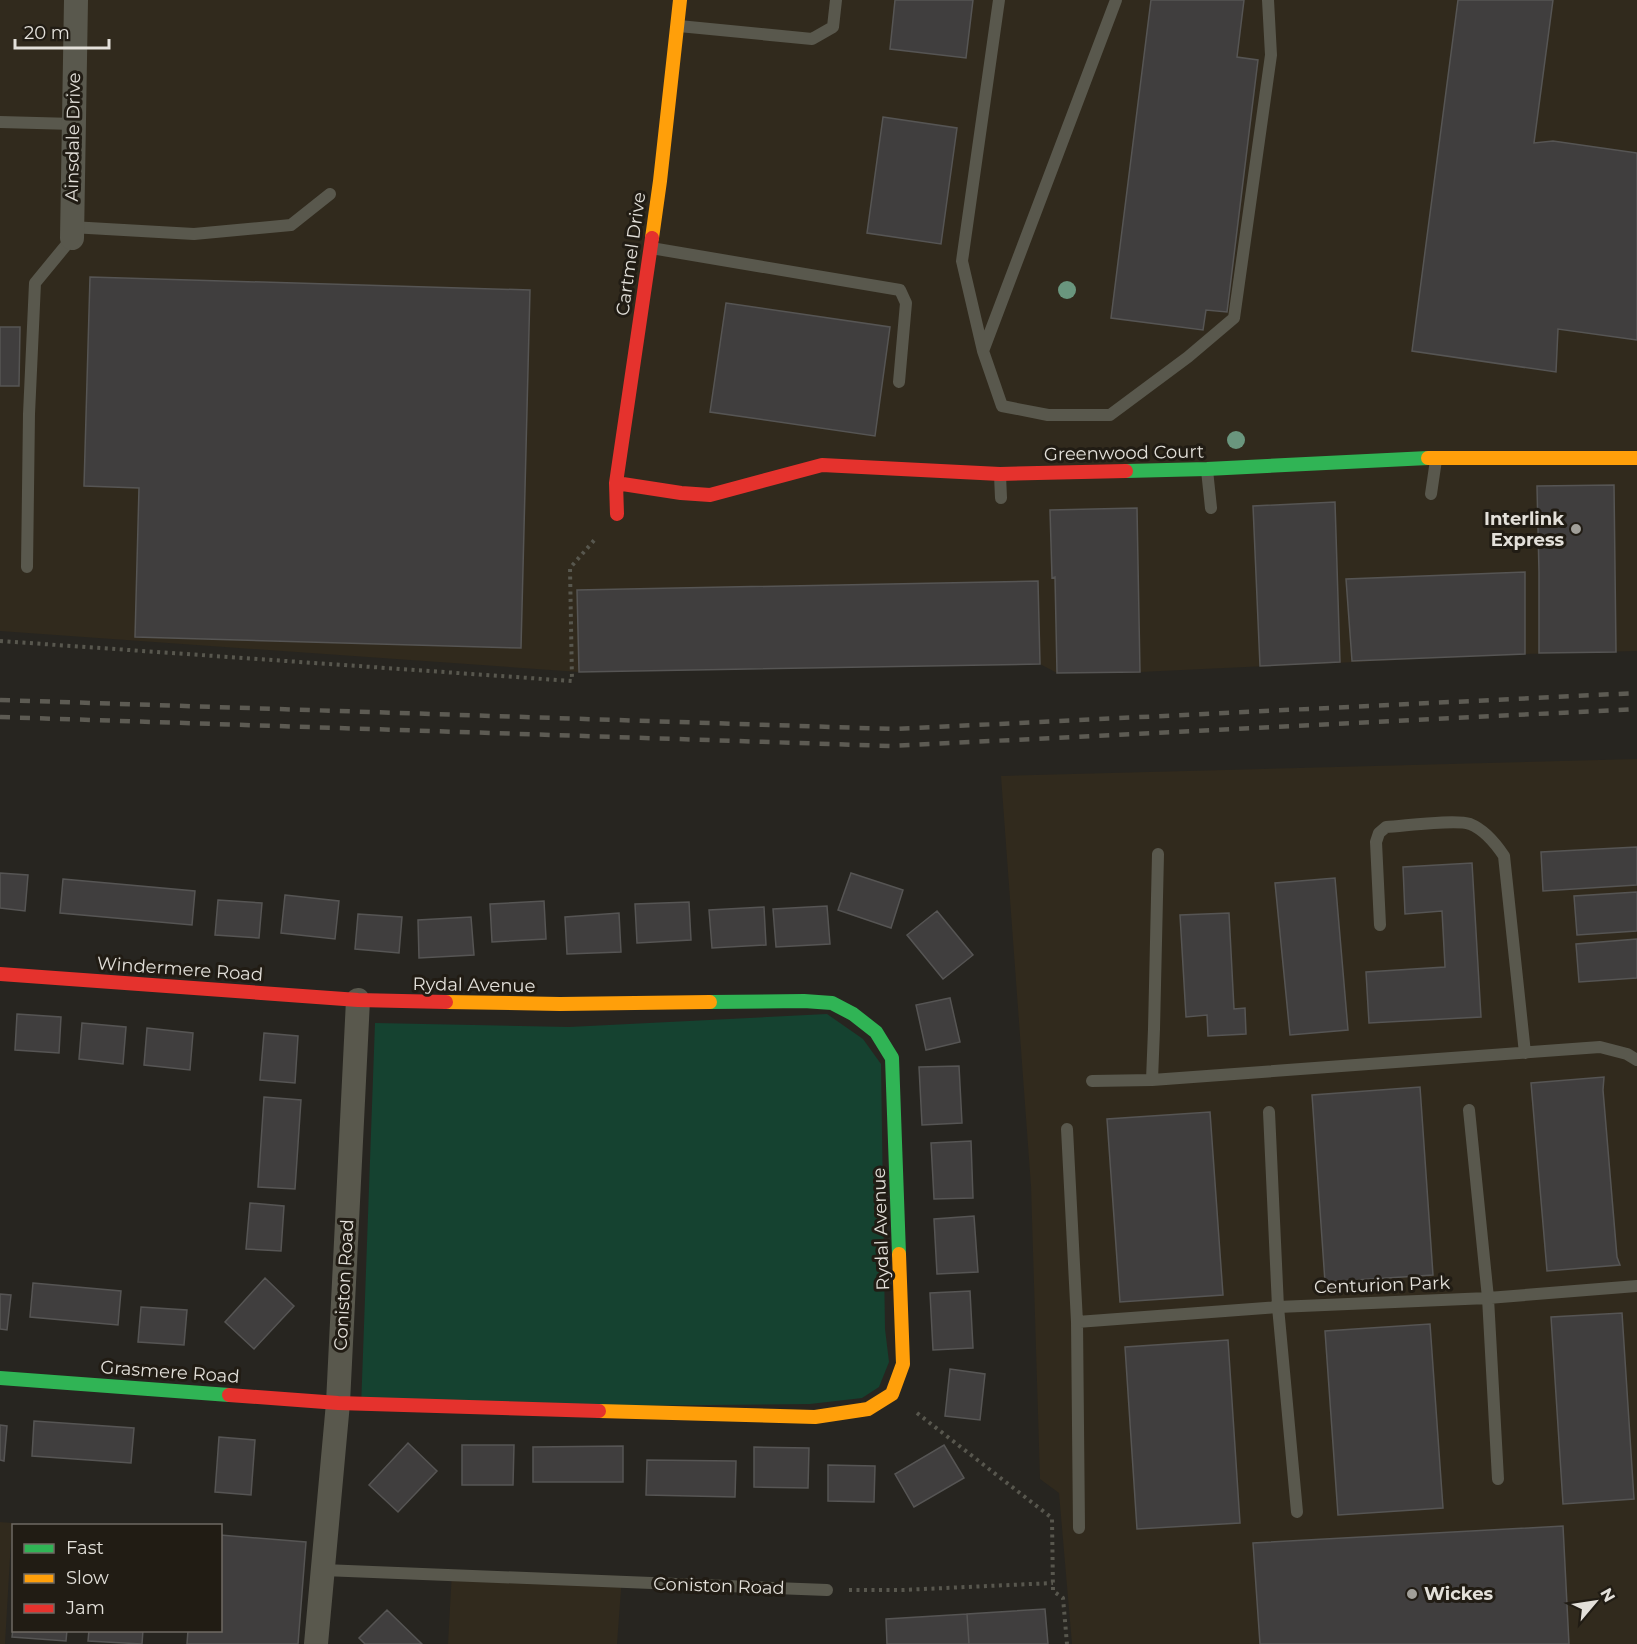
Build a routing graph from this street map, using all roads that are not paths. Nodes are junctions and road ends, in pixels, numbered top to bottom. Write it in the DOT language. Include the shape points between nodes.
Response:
graph roads {
  1 [pos="76,0"];
  2 [pos="680,0"];
  3 [pos="836,0"];
  4 [pos="999,0"];
  5 [pos="1116,0"];
  6 [pos="1268,0"];
  7 [pos="677,26"];
  8 [pos="0,122"];
  9 [pos="74,124"];
  10 [pos="330,194"];
  11 [pos="72,233"];
  12 [pos="650,248"];
  13 [pos="983,351"];
  14 [pos="899,382"];
  15 [pos="1436,458"];
  16 [pos="1637,458"];
  17 [pos="1207,469"];
  18 [pos="1000,474"];
  19 [pos="775,478"];
  20 [pos="616,483"];
  21 [pos="780,493"];
  22 [pos="1431,494"];
  23 [pos="1000,498"];
  24 [pos="1211,508"];
  25 [pos="617,514"];
  26 [pos="27,567"];
  27 [pos="1158,854"];
  28 [pos="1380,925"];
  29 [pos="0,974"];
  30 [pos="358,1000"];
  31 [pos="1525,1053"];
  32 [pos="1637,1060"];
  33 [pos="1152,1080"];
  34 [pos="1092,1081"];
  35 [pos="1468,1110"];
  36 [pos="1269,1112"];
  37 [pos="1067,1129"];
  38 [pos="1637,1286"];
  39 [pos="1488,1299"];
  40 [pos="1278,1307"];
  41 [pos="1077,1322"];
  42 [pos="0,1378"];
  43 [pos="338,1403"];
  44 [pos="1498,1479"];
  45 [pos="1297,1512"];
  46 [pos="1079,1528"];
  47 [pos="323,1570"];
  48 [pos="827,1590"];
  49 [pos="316,1644"];
  1 -- 9 [label="street, Ainsdale Drive"];
  2 -- 7 [label="street, Cartmel Drive"];
  3 -- 7 [label="lane" via="833,27 812,39"];
  4 -- 13 [label="lane" via="962,261"];
  5 -- 13 [label="lane"];
  6 -- 13 [label="lane" via="1271,55 1234,318 1110,415 1048,415 1002,406"];
  7 -- 12 [label="street, Cartmel Drive"];
  8 -- 9 [label="lane"];
  9 -- 11 [label="street, Ainsdale Drive"];
  10 -- 11 [label="lane" via="291,225 194,234"];
  11 -- 26 [label="lane" via="35,283"];
  12 -- 14 [label="lane" via="900,290 906,303"];
  12 -- 20 [label="street, Cartmel Drive"];
  15 -- 16 [label="street, Greenwood Court"];
  15 -- 17 [label="street, Greenwood Court"];
  15 -- 22 [label="lane"];
  17 -- 18 [label="street, Greenwood Court"];
  17 -- 24 [label="lane"];
  18 -- 19 [label="street, Greenwood Court" via="822,465"];
  18 -- 23 [label="lane"];
  19 -- 20 [label="street, Greenwood Court" via="710,495"];
  19 -- 21 [label="lane"];
  20 -- 25 [label="street, Cartmel Drive"];
  27 -- 33 [label="lane"];
  28 -- 31 [label="lane" via="1376,842 1386,827 1471,824 1489,837 1504,856"];
  29 -- 30 [label="street, Windermere Road"];
  30 -- 43 [label="street, Coniston Road"];
  30 -- 43 [label="street, Rydal Avenue" via="560,1004 804,1001 832,1003 854,1014 876,1032 892,1058 903,1364 892,1394 868,1409 815,1417"];
  31 -- 32 [label="lane" via="1600,1047"];
  31 -- 33 [label="lane"];
  33 -- 34 [label="lane"];
  35 -- 39 [label="lane"];
  36 -- 40 [label="lane"];
  37 -- 41 [label="lane"];
  38 -- 39 [label="lane, Centurion Park"];
  39 -- 40 [label="lane, Centurion Park"];
  39 -- 44 [label="lane"];
  40 -- 41 [label="lane, Centurion Park"];
  40 -- 45 [label="lane"];
  41 -- 46 [label="lane"];
  42 -- 43 [label="street, Grasmere Road"];
  43 -- 47 [label="street, Coniston Road"];
  47 -- 48 [label="lane, Coniston Road"];
  47 -- 49 [label="street, Coniston Road"];
}
